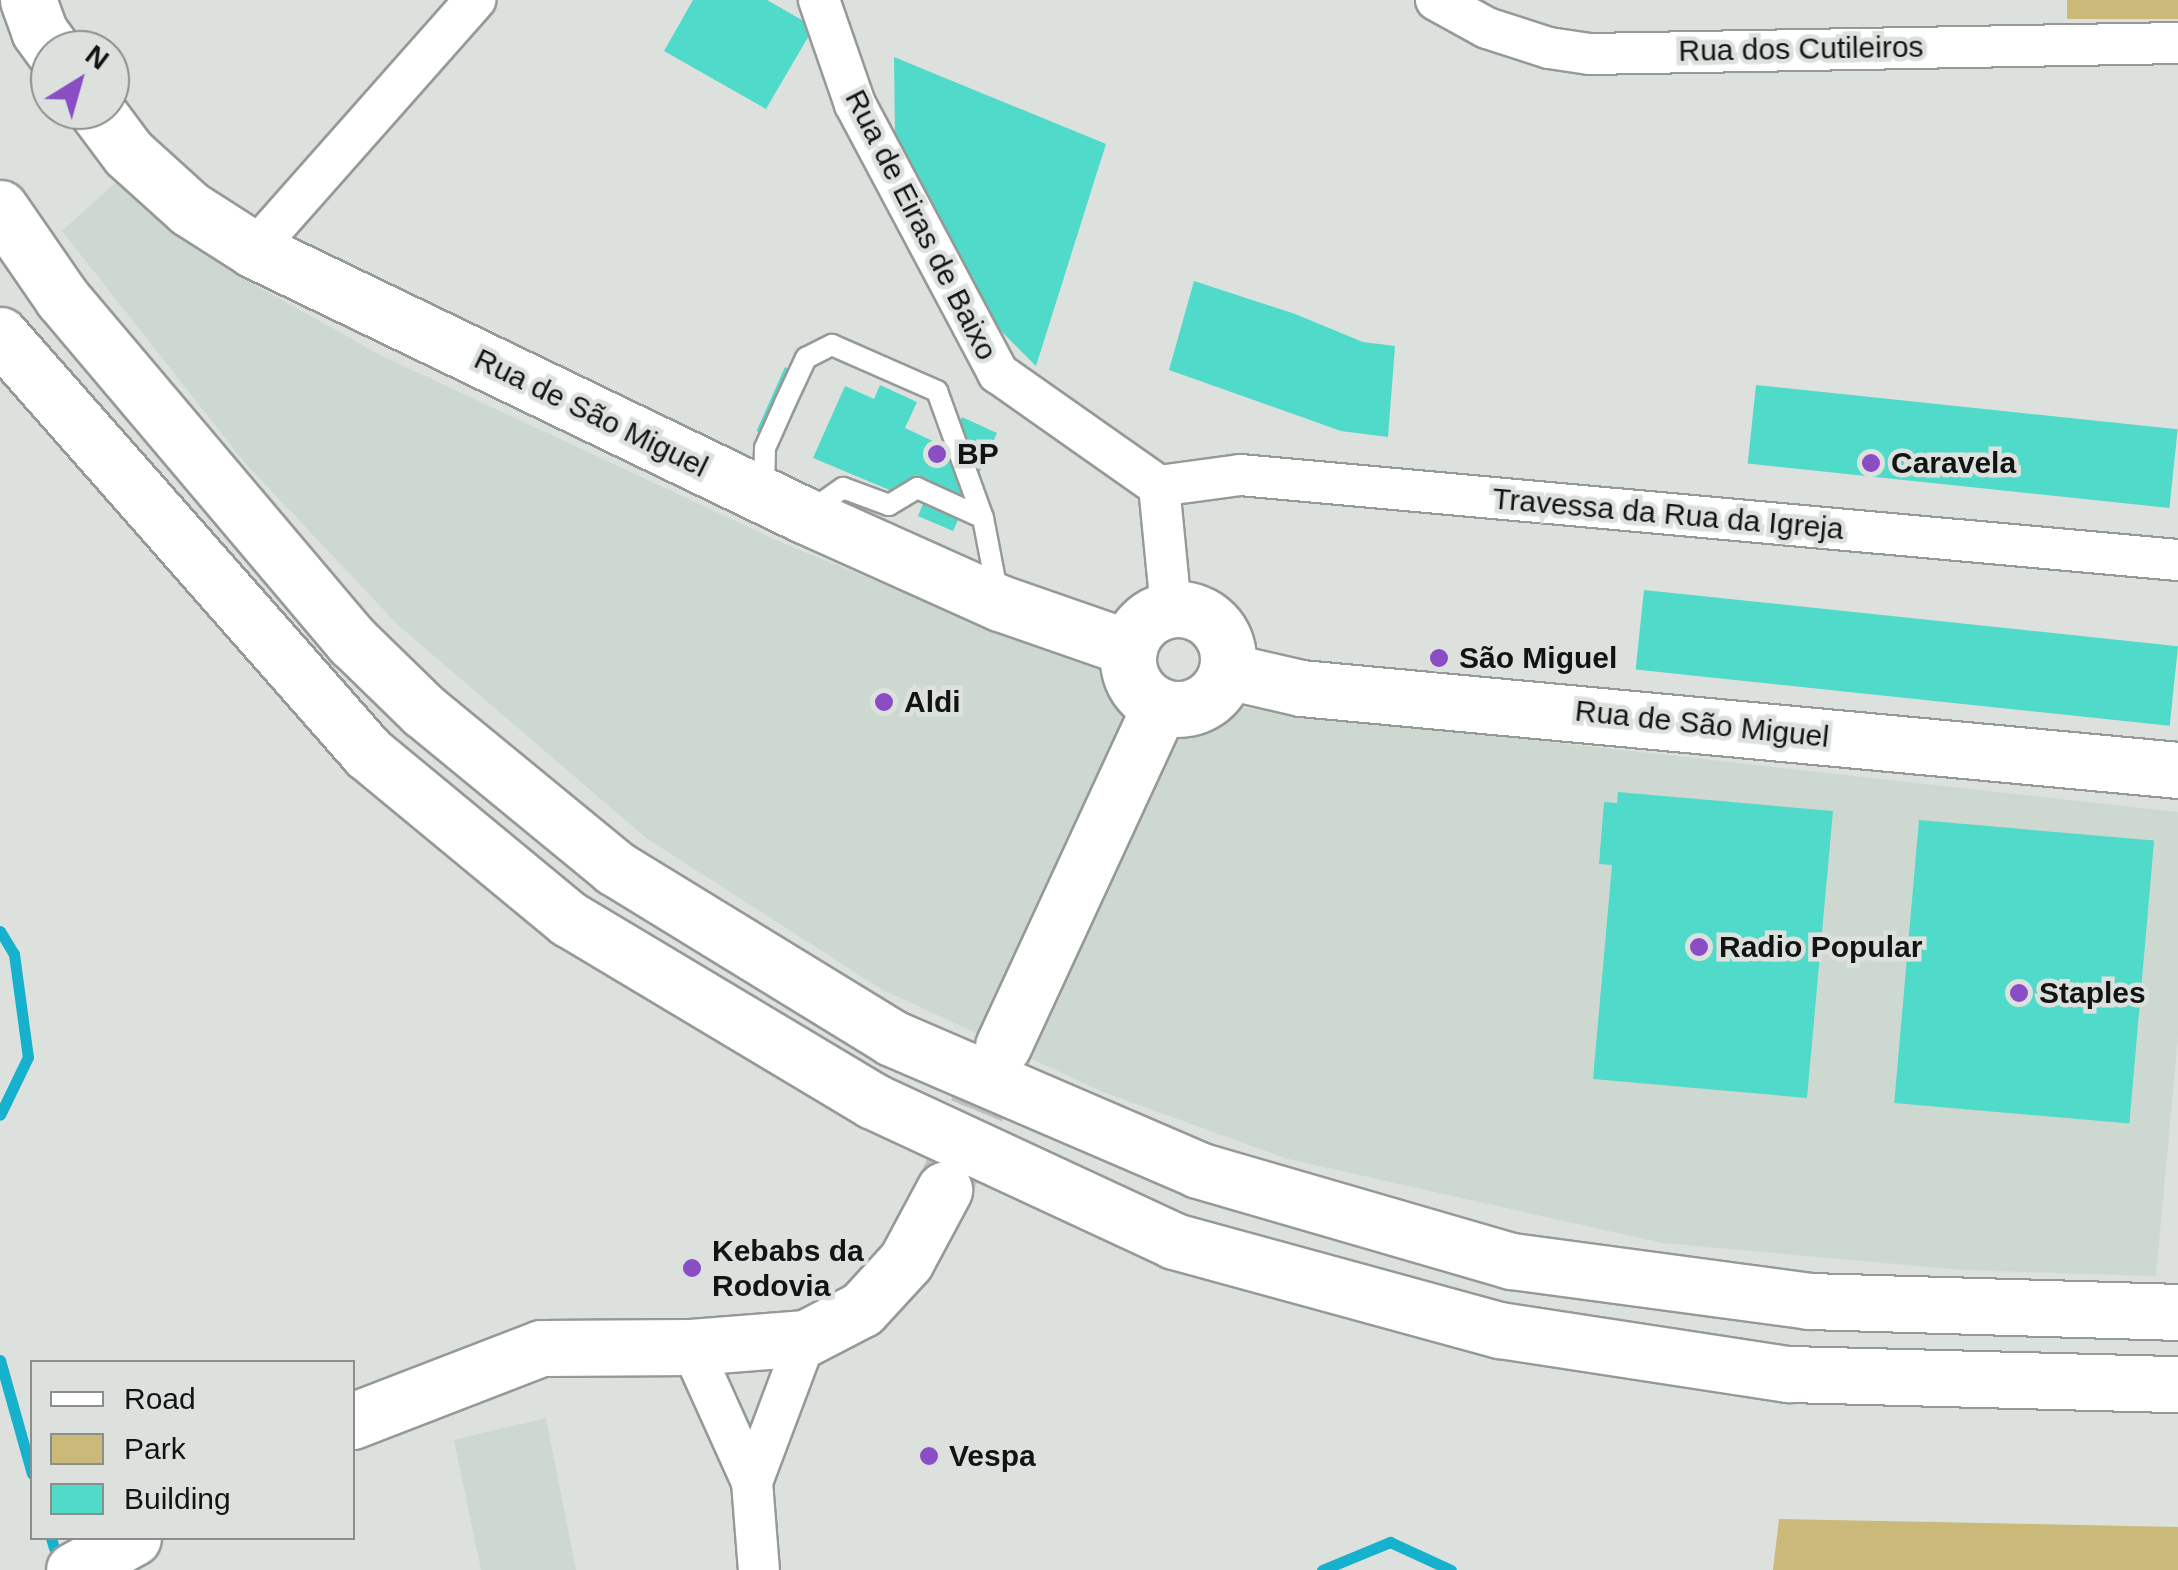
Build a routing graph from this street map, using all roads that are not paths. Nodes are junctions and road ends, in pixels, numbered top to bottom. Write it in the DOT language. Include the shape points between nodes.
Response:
graph roads {
  1 [pos="28,0"];
  2 [pos="475,0"];
  3 [pos="819,0"];
  4 [pos="1436,0"];
  5 [pos="39,30"];
  6 [pos="2178,43"];
  7 [pos="111,130"];
  8 [pos="0,208"];
  9 [pos="254,250"];
  10 [pos="0,335"];
  11 [pos="1159,486"];
  12 [pos="784,506"];
  13 [pos="983,518"];
  14 [pos="2178,560"];
  15 [pos="1000,603"];
  16 [pos="1170,609"];
  17 [pos="1129,648"];
  18 [pos="1226,671"];
  19 [pos="1160,706"];
  20 [pos="2178,770"];
  21 [pos="1003,1046"];
  22 [pos="944,1190"];
  23 [pos="2178,1312"];
  24 [pos="806,1338"];
  25 [pos="690,1347"];
  26 [pos="2178,1384"];
  27 [pos="355,1420"];
  28 [pos="752,1482"];
  29 [pos="129,1540"];
  30 [pos="74,1570"];
  31 [pos="758,1570"];
  1 -- 5 [label="main road"];
  2 -- 9 [label="street"];
  3 -- 11 [label="street, Rua de Eiras de Baixo" via="855,104 998,373"];
  4 -- 6 [label="street, Rua dos Cutileiros" via="1487,28 1590,54"];
  7 -- 9 [label="main road, Rua de São Miguel" via="190,209"];
  8 -- 23 [label="main road" via="62,298 353,642 424,711 615,868 892,1038 1198,1170 1511,1261 1809,1301"];
  9 -- 12 [label="main road, Rua de São Miguel"];
  10 -- 26 [label="main road" via="368,753 569,919 873,1102 1174,1241 1500,1330 1788,1374"];
  11 -- 14 [label="street, Travessa da Rua da Igreja" via="1240,476"];
  11 -- 16 [label="street"];
  12 -- 13 [label="lane" via="843,488 889,506 918,488"];
  12 -- 13 [label="lane" via="765,448 806,358 832,345 937,391"];
  12 -- 15 [label="main road, Rua de São Miguel"];
  13 -- 15 [label="lane"];
  15 -- 17 [label="main road, Rua de São Miguel"];
  16 -- 17 [label="main road" via="1144,622"];
  16 -- 18 [label="main road" via="1202,615 1215,625 1224,638"];
  17 -- 19 [label="main road" via="1130,676"];
  18 -- 19 [label="main road" via="1201,704"];
  18 -- 20 [label="main road, Rua de São Miguel" via="1301,688"];
  19 -- 21 [label="main road"];
  22 -- 24 [label="main road" via="906,1262 862,1308"];
  24 -- 25 [label="main road"];
  24 -- 28 [label="street"];
  25 -- 27 [label="main road" via="541,1348"];
  25 -- 28 [label="street"];
  28 -- 31 [label="street"];
  29 -- 30 [label="main road"];
}
